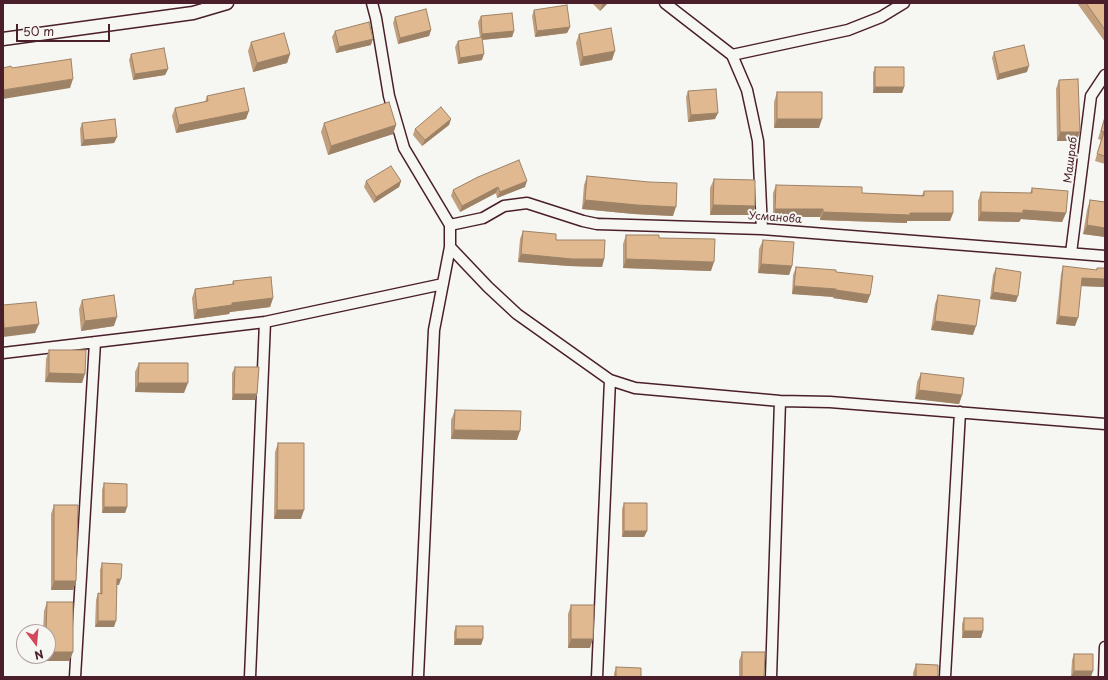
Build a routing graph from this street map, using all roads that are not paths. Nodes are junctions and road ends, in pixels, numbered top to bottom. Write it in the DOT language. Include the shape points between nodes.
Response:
graph roads {
  1 [pos="227,3"];
  2 [pos="372,3"];
  3 [pos="665,3"];
  4 [pos="904,3"];
  5 [pos="3,39"];
  6 [pos="732,55"];
  7 [pos="1105,75"];
  8 [pos="450,225"];
  9 [pos="762,229"];
  10 [pos="450,247"];
  11 [pos="1071,253"];
  12 [pos="1105,256"];
  13 [pos="444,284"];
  14 [pos="265,322"];
  15 [pos="95,342"];
  16 [pos="3,353"];
  17 [pos="610,380"];
  18 [pos="780,401"];
  19 [pos="960,412"];
  20 [pos="1105,424"];
  21 [pos="1105,646"];
  22 [pos="75,677"];
  23 [pos="250,677"];
  24 [pos="418,677"];
  25 [pos="597,677"];
  26 [pos="771,677"];
  27 [pos="945,677"];
  28 [pos="1104,677"];
  1 -- 5 [label="street" via="193,13"];
  2 -- 8 [label="street" via="389,96 404,148"];
  3 -- 6 [label="street"];
  4 -- 6 [label="street" via="881,17 848,30"];
  6 -- 9 [label="street" via="747,90 758,141"];
  7 -- 11 [label="street, Машраб" via="1091,96"];
  8 -- 9 [label="street, Усманова" via="483,218 504,206 527,203 597,224"];
  8 -- 10 [label="street"];
  9 -- 11 [label="street, Усманова"];
  10 -- 13 [label="street"];
  10 -- 17 [label="street" via="517,314"];
  11 -- 12 [label="street, Усманова"];
  13 -- 14 [label="street"];
  13 -- 24 [label="street" via="434,330"];
  14 -- 15 [label="street"];
  14 -- 23 [label="street"];
  15 -- 16 [label="street"];
  15 -- 22 [label="street"];
  17 -- 18 [label="street" via="635,388"];
  17 -- 25 [label="street"];
  18 -- 19 [label="street" via="830,402"];
  18 -- 26 [label="street"];
  19 -- 20 [label="street"];
  19 -- 27 [label="street"];
  21 -- 28 [label="street"];
}
